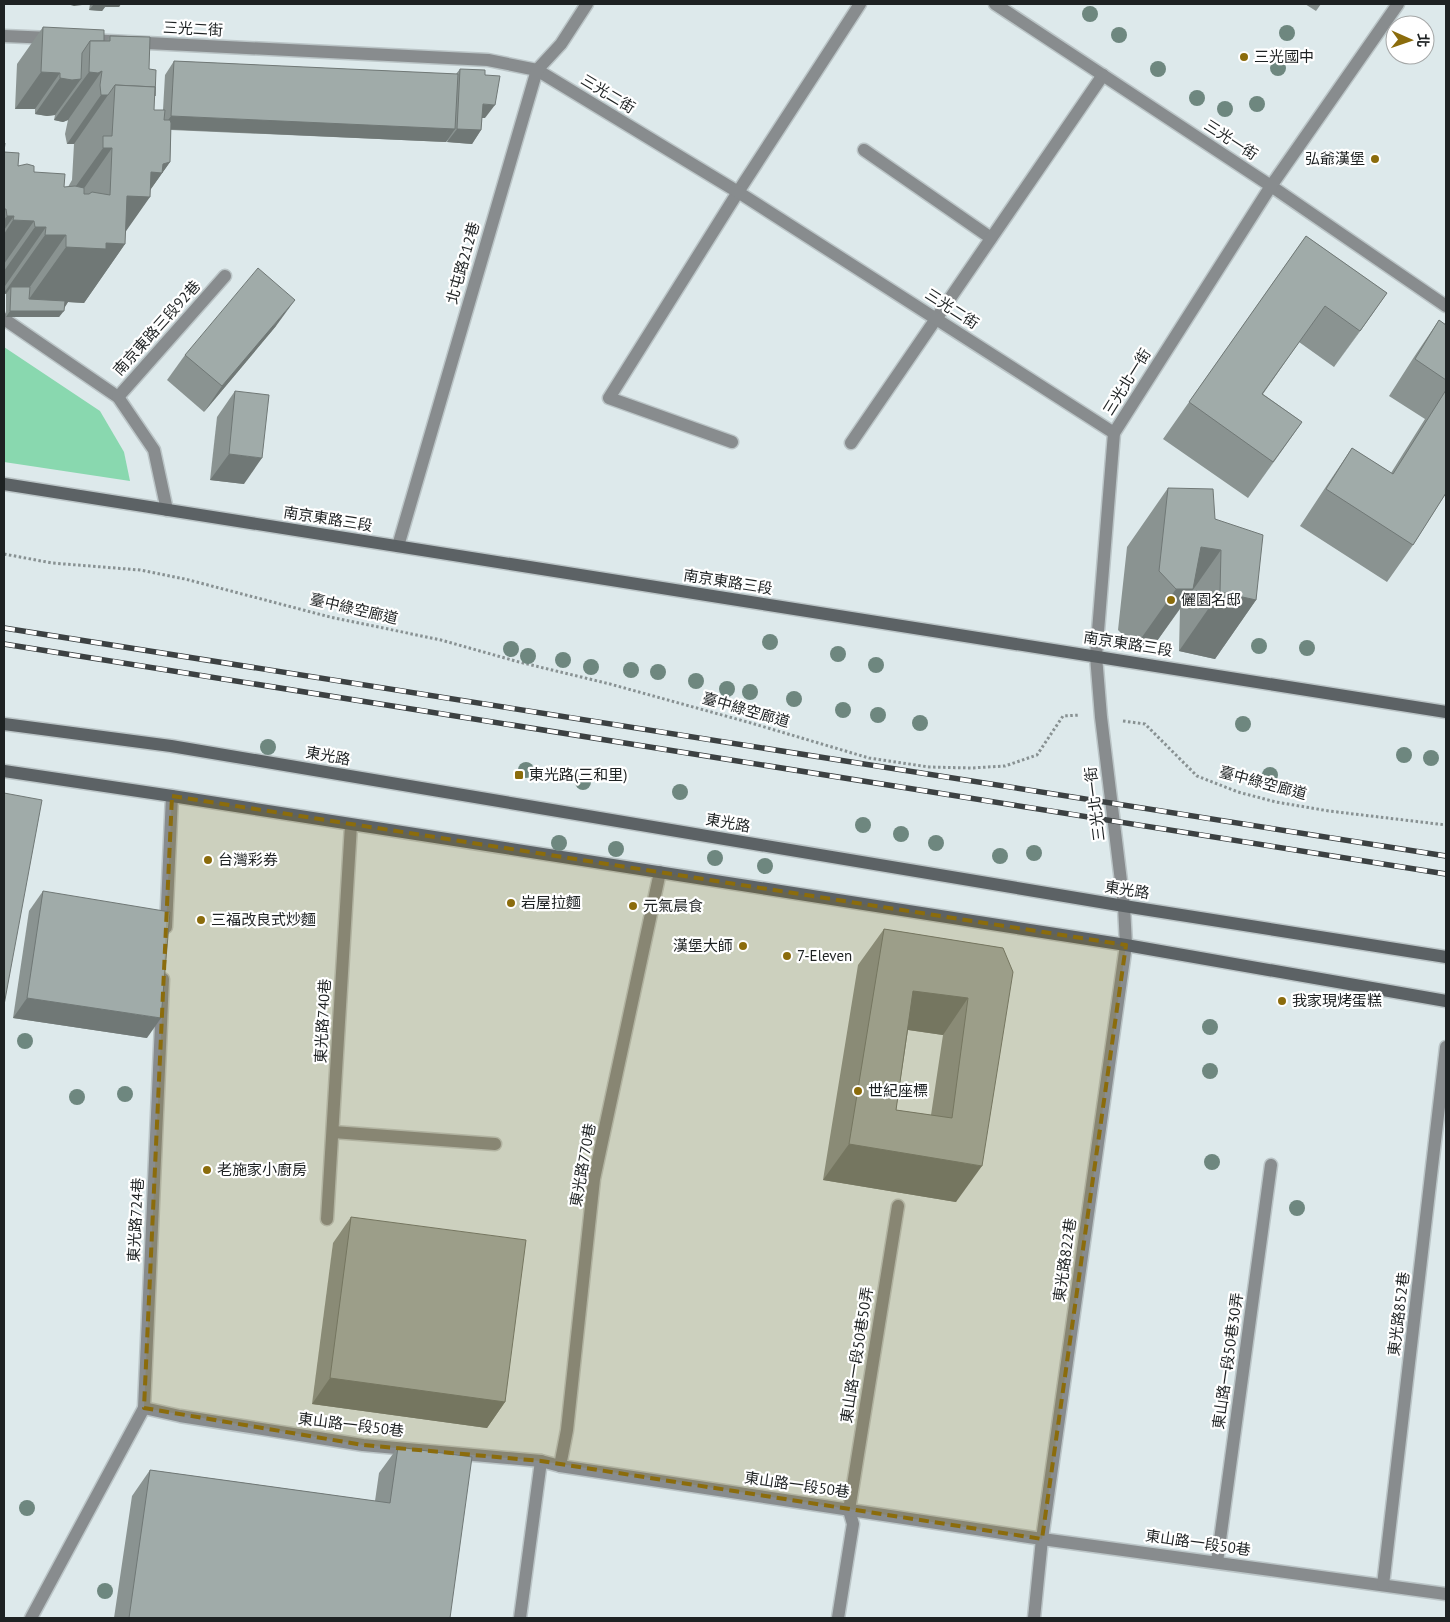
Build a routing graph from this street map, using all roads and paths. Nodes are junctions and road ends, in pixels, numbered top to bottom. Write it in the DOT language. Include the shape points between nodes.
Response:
graph roads {
  1 [pos="588,4"];
  2 [pos="860,4"];
  3 [pos="995,4"];
  4 [pos="1398,4"];
  5 [pos="4,36"];
  6 [pos="536,70"];
  7 [pos="1103,75"];
  8 [pos="864,150"];
  9 [pos="1271,186"];
  10 [pos="738,192"];
  11 [pos="992,238"];
  12 [pos="225,276"];
  13 [pos="1446,306"];
  14 [pos="4,319"];
  15 [pos="937,319"];
  16 [pos="118,397"];
  17 [pos="1114,433"];
  18 [pos="732,442"];
  19 [pos="851,443"];
  20 [pos="4,484"];
  21 [pos="167,510"];
  22 [pos="398,546"];
  23 [pos="4,554"];
  24 [pos="1096,656"];
  25 [pos="1446,712"];
  26 [pos="1101,717"];
  27 [pos="4,724"];
  28 [pos="4,771"];
  29 [pos="172,796"];
  30 [pos="351,825"];
  31 [pos="1446,825"];
  32 [pos="660,872"];
  33 [pos="1124,906"];
  34 [pos="165,944"];
  35 [pos="1126,946"];
  36 [pos="1446,957"];
  37 [pos="164,964"];
  38 [pos="1446,1001"];
  39 [pos="1446,1047"];
  40 [pos="333,1132"];
  41 [pos="494,1144"];
  42 [pos="1271,1165"];
  43 [pos="898,1206"];
  44 [pos="327,1219"];
  45 [pos="144,1408"];
  46 [pos="541,1461"];
  47 [pos="560,1466"];
  48 [pos="849,1510"];
  49 [pos="1042,1539"];
  50 [pos="1217,1562"];
  51 [pos="1383,1585"];
  52 [pos="1446,1594"];
  53 [pos="32,1618"];
  54 [pos="520,1618"];
  55 [pos="838,1618"];
  56 [pos="1034,1618"];
  1 -- 6 [label="street, 北屯路212巷" via="561,44"];
  2 -- 10 [label="street"];
  3 -- 7 [label="street, 三光一街"];
  4 -- 9 [label="street, 三光北一街"];
  5 -- 6 [label="street, 三光二街" via="488,60"];
  6 -- 10 [label="street, 三光二街"];
  6 -- 22 [label="street, 北屯路212巷"];
  7 -- 9 [label="street, 三光一街"];
  7 -- 11 [label="street"];
  8 -- 11 [label="street"];
  9 -- 13 [label="street, 三光一街"];
  9 -- 17 [label="street, 三光北一街"];
  10 -- 15 [label="street, 三光二街"];
  10 -- 18 [label="street" via="609,398"];
  11 -- 15 [label="street"];
  12 -- 16 [label="street, 南京東路三段92巷"];
  14 -- 16 [label="street"];
  15 -- 17 [label="street, 三光二街"];
  15 -- 19 [label="street"];
  16 -- 21 [label="street, 南京東路三段92巷" via="154,450"];
  17 -- 24 [label="street, 三光北一街"];
  20 -- 21 [label="street, 南京東路三段"];
  21 -- 22 [label="street, 南京東路三段"];
  22 -- 24 [label="street, 南京東路三段"];
  23 -- 26 [label="path, 臺中綠空廊道" via="52,563 140,570 185,579 610,684 869,758 929,767 1004,766 1037,755 1063,716"];
  24 -- 25 [label="street, 南京東路三段"];
  24 -- 26 [label="street, 三光北一街"];
  26 -- 31 [label="path, 臺中綠空廊道" via="1145,724 1197,776 1238,792 1329,811"];
  26 -- 33 [label="street, 三光北一街"];
  27 -- 33 [label="street, 東光路" via="171,746"];
  28 -- 29 [label="street"];
  29 -- 30 [label="street"];
  29 -- 34 [label="street"];
  30 -- 32 [label="street"];
  30 -- 40 [label="street, 東光路740巷"];
  32 -- 35 [label="street"];
  32 -- 47 [label="street, 東光路770巷" via="594,1179 567,1430"];
  33 -- 35 [label="street, 東光路822巷"];
  33 -- 36 [label="street, 東光路"];
  35 -- 38 [label="street"];
  35 -- 49 [label="street, 東光路822巷"];
  37 -- 45 [label="street, 東光路724巷"];
  39 -- 51 [label="street, 東光路852巷"];
  40 -- 41 [label="street"];
  40 -- 44 [label="street, 東光路740巷"];
  42 -- 50 [label="street, 東山路一段50巷30弄"];
  43 -- 48 [label="street, 東山路一段50巷50弄"];
  45 -- 46 [label="street, 東山路一段50巷" via="363,1445"];
  45 -- 53 [label="street, 東光路724巷"];
  46 -- 47 [label="street, 東山路一段50巷"];
  46 -- 54 [label="street"];
  47 -- 48 [label="street, 東山路一段50巷"];
  48 -- 49 [label="street, 東山路一段50巷"];
  48 -- 55 [label="street, 東山路一段50巷50弄" via="853,1524"];
  49 -- 50 [label="street, 東山路一段50巷"];
  49 -- 56 [label="street, 東光路822巷"];
  50 -- 51 [label="street, 東山路一段50巷"];
  51 -- 52 [label="street, 東山路一段50巷"];
}
